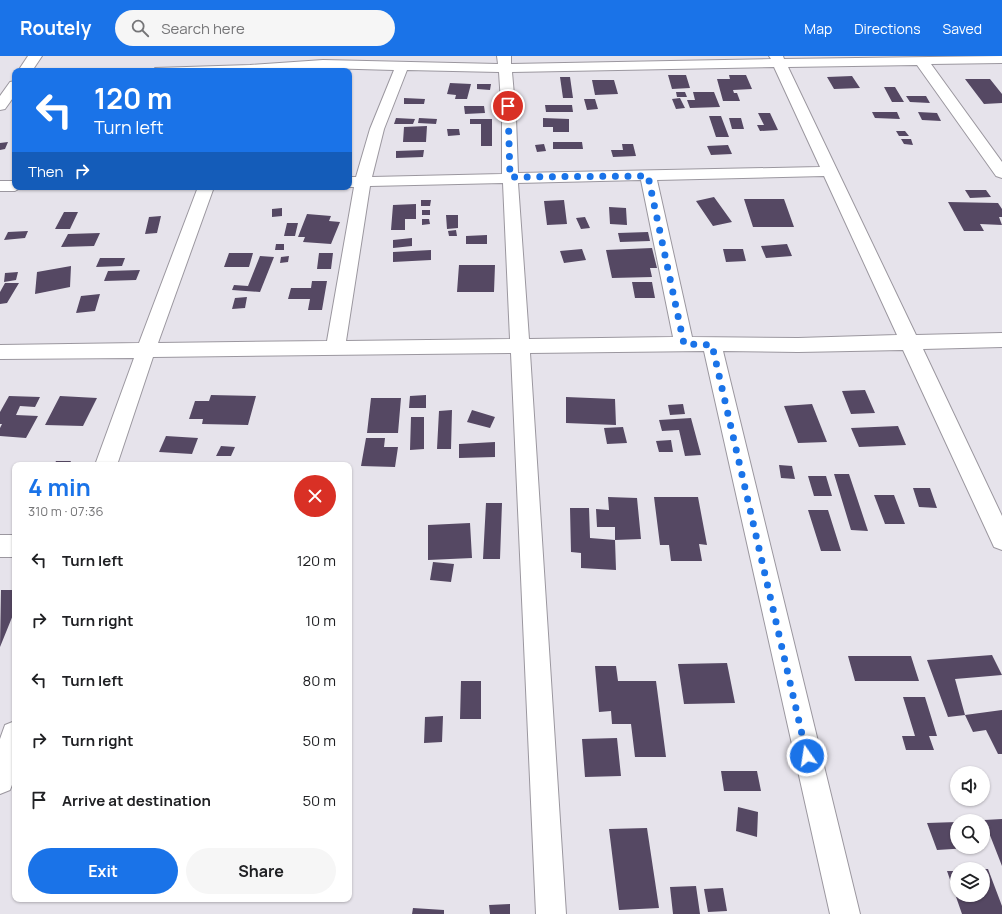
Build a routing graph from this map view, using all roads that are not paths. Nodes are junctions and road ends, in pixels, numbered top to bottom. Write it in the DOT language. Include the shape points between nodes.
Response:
graph roads {
  1 [pos="35,56"];
  2 [pos="920,58"];
  3 [pos="1002,59"];
  4 [pos="778,60"];
  5 [pos="636,61"];
  6 [pos="504,62"];
  7 [pos="251,65"];
  8 [pos="402,66"];
  9 [pos="27,68"];
  10 [pos="206,68"];
  11 [pos="12,78"];
  12 [pos="0,106"];
  13 [pos="831,171"];
  14 [pos="1002,174"];
  15 [pos="648,176"];
  16 [pos="510,177"];
  17 [pos="356,182"];
  18 [pos="0,186"];
  19 [pos="12,186"];
  20 [pos="205,190"];
  21 [pos="1002,340"];
  22 [pos="910,342"];
  23 [pos="684,344"];
  24 [pos="712,345"];
  25 [pos="520,346"];
  26 [pos="335,348"];
  27 [pos="146,350"];
  28 [pos="0,352"];
  29 [pos="107,462"];
  30 [pos="1002,540"];
  31 [pos="0,546"];
  32 [pos="12,546"];
  33 [pos="12,745"];
  34 [pos="0,780"];
  35 [pos="551,914"];
  36 [pos="845,914"];
  1 -- 9 [label="street"];
  2 -- 3 [label="street"];
  2 -- 4 [label="street"];
  2 -- 14 [label="street"];
  4 -- 5 [label="street"];
  4 -- 13 [label="street"];
  5 -- 6 [label="street"];
  6 -- 8 [label="street"];
  6 -- 16 [label="street" via="509,118"];
  7 -- 8 [label="street" via="363,63"];
  7 -- 10 [label="street"];
  8 -- 17 [label="street"];
  11 -- 12 [label="street"];
  13 -- 15 [label="street"];
  13 -- 22 [label="street"];
  15 -- 16 [label="street"];
  15 -- 23 [label="street"];
  16 -- 17 [label="street"];
  16 -- 25 [label="street"];
  17 -- 26 [label="street"];
  18 -- 19 [label="street"];
  20 -- 27 [label="street"];
  21 -- 22 [label="street"];
  22 -- 24 [label="street"];
  22 -- 30 [label="street"];
  23 -- 24 [label="street"];
  23 -- 25 [label="street"];
  24 -- 36 [label="street"];
  25 -- 26 [label="street"];
  25 -- 35 [label="street"];
  26 -- 27 [label="street"];
  27 -- 28 [label="street"];
  27 -- 29 [label="street"];
  31 -- 32 [label="street"];
  33 -- 34 [label="street"];
}
